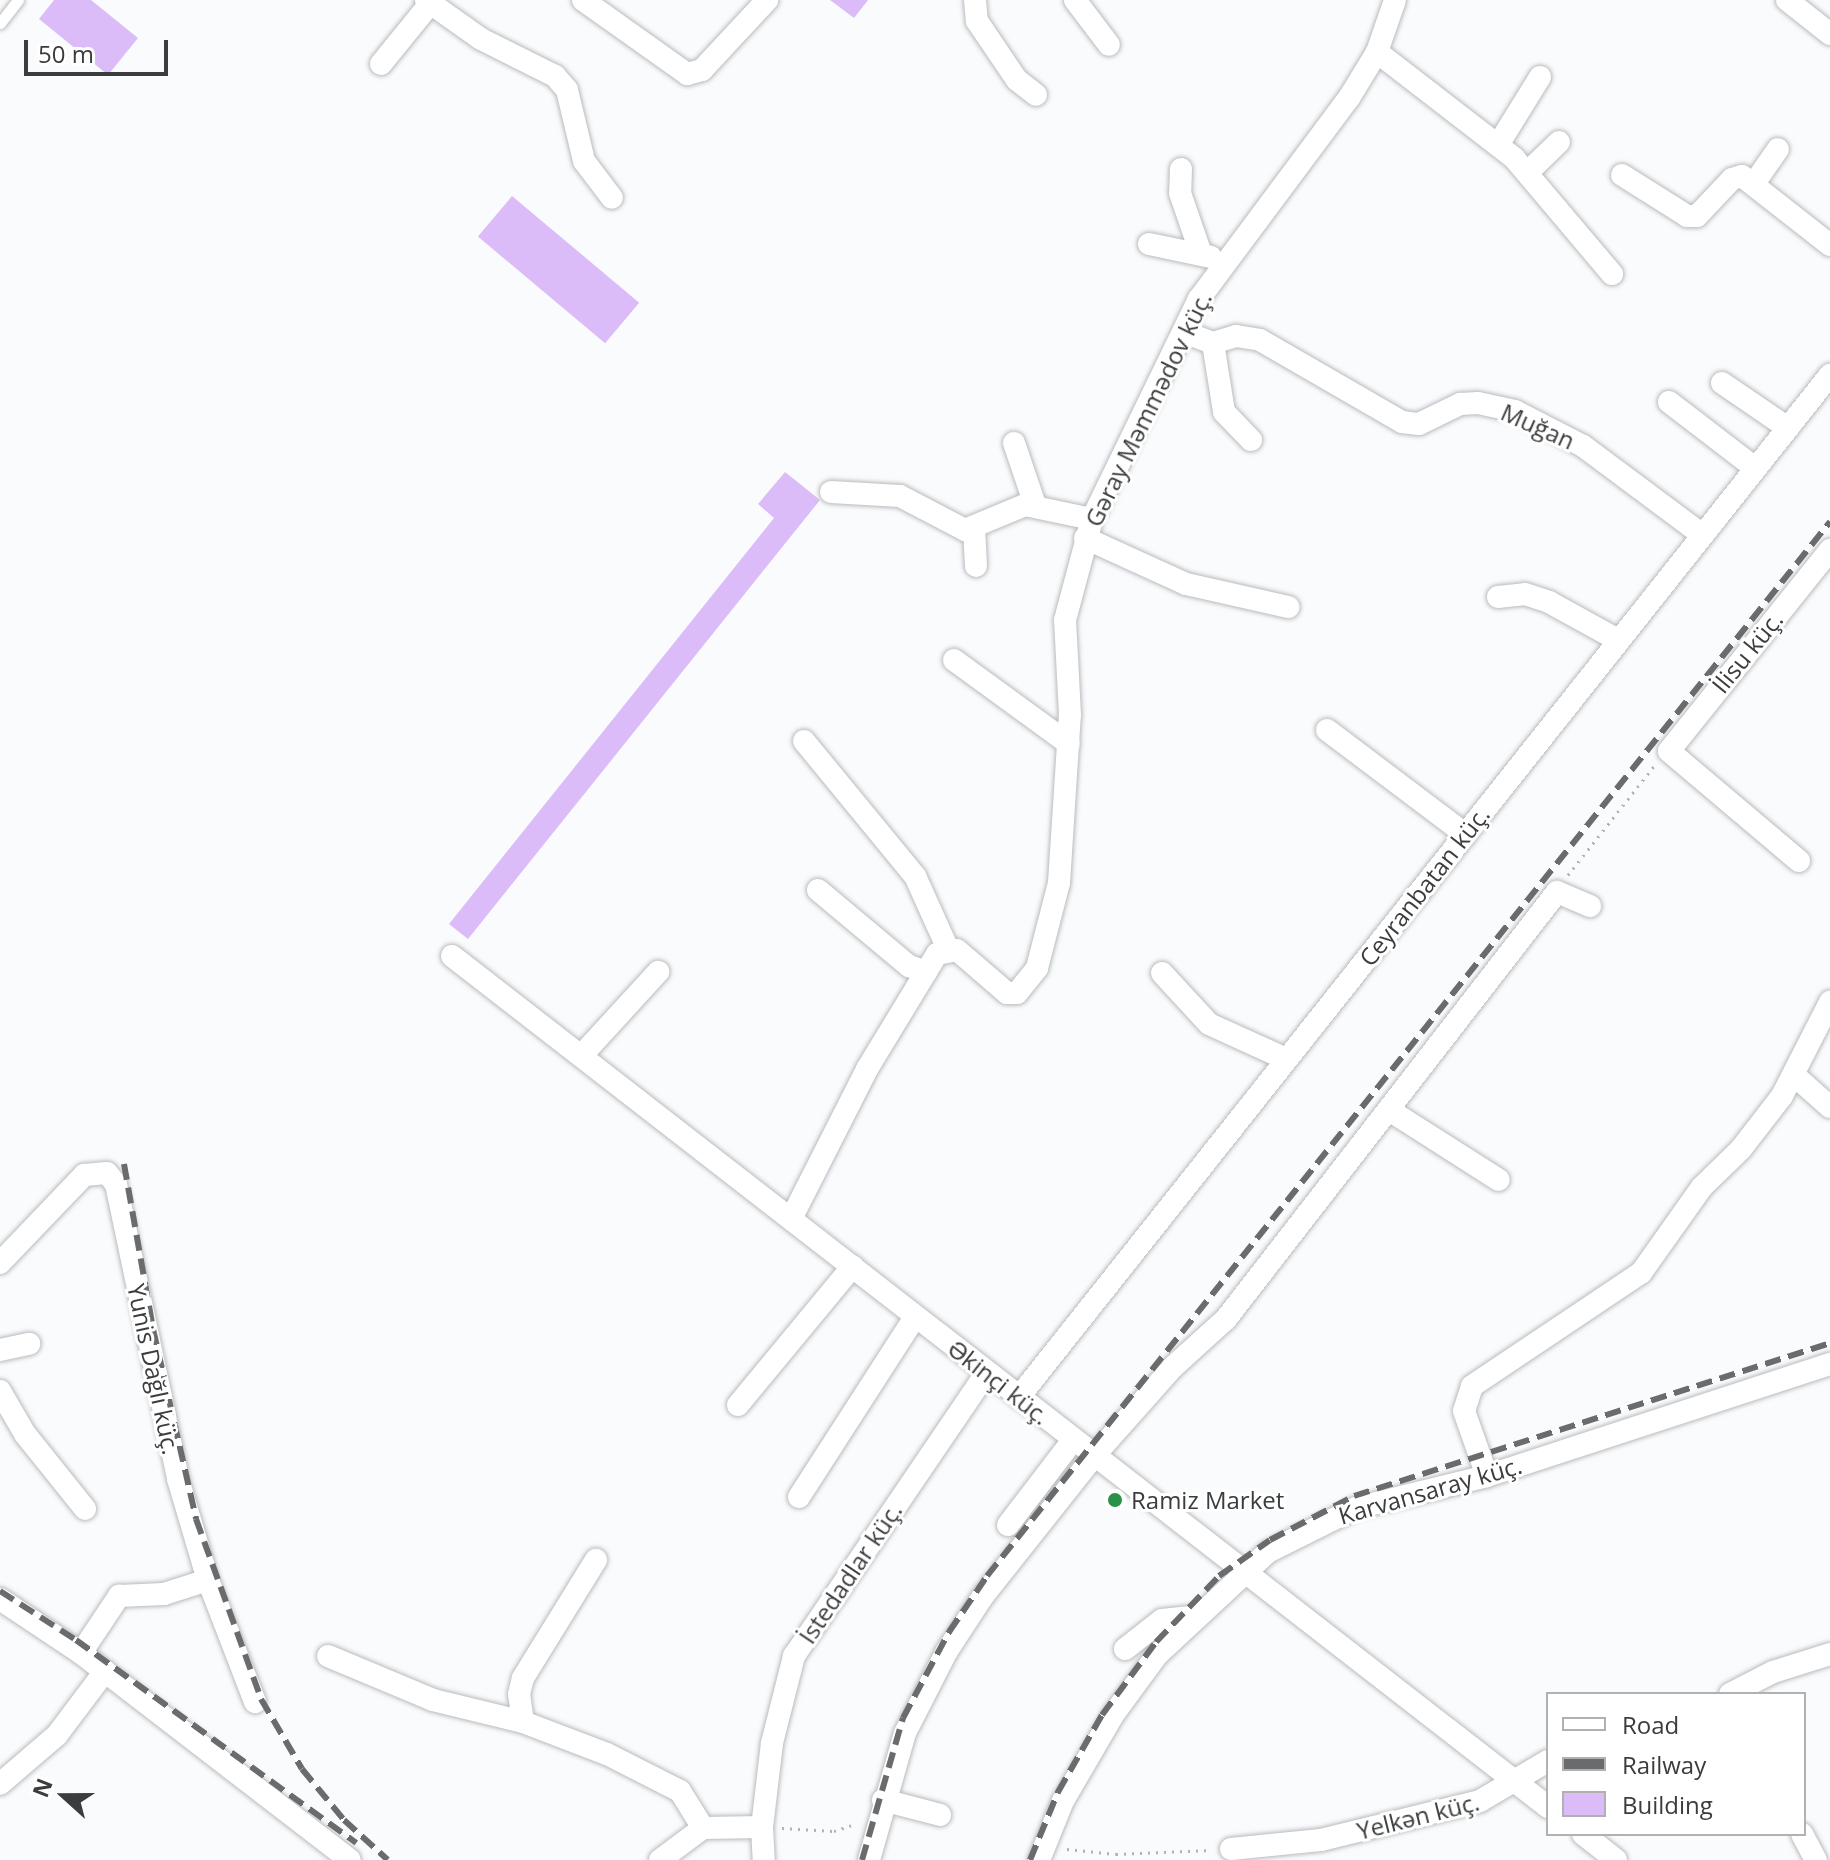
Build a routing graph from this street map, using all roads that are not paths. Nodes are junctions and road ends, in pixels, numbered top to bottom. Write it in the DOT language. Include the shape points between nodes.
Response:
graph roads {
  1 [pos="18,0"];
  2 [pos="583,0"];
  3 [pos="767,0"];
  4 [pos="975,0"];
  5 [pos="1075,0"];
  6 [pos="1395,0"];
  7 [pos="1787,0"];
  8 [pos="428,3"];
  9 [pos="0,23"];
  10 [pos="1830,34"];
  11 [pos="1109,45"];
  12 [pos="1377,52"];
  13 [pos="381,64"];
  14 [pos="1540,77"];
  15 [pos="1036,95"];
  16 [pos="1559,142"];
  17 [pos="1498,145"];
  18 [pos="1778,149"];
  19 [pos="1181,169"];
  20 [pos="1528,172"];
  21 [pos="1622,175"];
  22 [pos="1755,182"];
  23 [pos="612,198"];
  24 [pos="1149,244"];
  25 [pos="1830,245"];
  26 [pos="1200,251"];
  27 [pos="1222,263"];
  28 [pos="1612,274"];
  29 [pos="1184,332"];
  30 [pos="1213,343"];
  31 [pos="1830,375"];
  32 [pos="1722,383"];
  33 [pos="1669,402"];
  34 [pos="1788,428"];
  35 [pos="1251,440"];
  36 [pos="1014,443"];
  37 [pos="1755,468"];
  38 [pos="831,492"];
  39 [pos="1035,505"];
  40 [pos="974,528"];
  41 [pos="1089,528"];
  42 [pos="1701,534"];
  43 [pos="1830,550"];
  44 [pos="976,566"];
  45 [pos="1498,597"];
  46 [pos="1288,607"];
  47 [pos="1618,640"];
  48 [pos="954,660"];
  49 [pos="1327,730"];
  50 [pos="804,741"];
  51 [pos="1069,744"];
  52 [pos="1465,834"];
  53 [pos="1799,861"];
  54 [pos="818,890"];
  55 [pos="1590,906"];
  56 [pos="948,949"];
  57 [pos="452,956"];
  58 [pos="658,972"];
  59 [pos="926,972"];
  60 [pos="1162,973"];
  61 [pos="1830,1002"];
  62 [pos="582,1055"];
  63 [pos="1286,1059"];
  64 [pos="1794,1075"];
  65 [pos="1830,1107"];
  66 [pos="1389,1110"];
  67 [pos="1499,1180"];
  68 [pos="792,1217"];
  69 [pos="0,1263"];
  70 [pos="853,1266"];
  71 [pos="915,1317"];
  72 [pos="29,1344"];
  73 [pos="0,1350"];
  74 [pos="1830,1364"];
  75 [pos="987,1372"];
  76 [pos="0,1391"];
  77 [pos="1019,1397"];
  78 [pos="738,1405"];
  79 [pos="1073,1440"];
  80 [pos="1094,1456"];
  81 [pos="1487,1476"];
  82 [pos="799,1497"];
  83 [pos="85,1509"];
  84 [pos="1008,1525"];
  85 [pos="596,1560"];
  86 [pos="1242,1571"];
  87 [pos="208,1580"];
  88 [pos="0,1599"];
  89 [pos="1193,1617"];
  90 [pos="1125,1649"];
  91 [pos="81,1653"];
  92 [pos="1830,1654"];
  93 [pos="328,1656"];
  94 [pos="105,1671"];
  95 [pos="1734,1692"];
  96 [pos="255,1702"];
  97 [pos="523,1722"];
  98 [pos="1546,1762"];
  99 [pos="1516,1781"];
  100 [pos="0,1784"];
  101 [pos="883,1800"];
  102 [pos="1546,1805"];
  103 [pos="940,1815"];
  104 [pos="762,1827"];
  105 [pos="703,1828"];
  106 [pos="1586,1836"];
  107 [pos="1803,1836"];
  108 [pos="1231,1849"];
  109 [pos="1041,1853"];
  110 [pos="1272,1854"];
  111 [pos="350,1860"];
  112 [pos="660,1860"];
  113 [pos="764,1860"];
  114 [pos="869,1860"];
  115 [pos="1616,1860"];
  116 [pos="1816,1860"];
  1 -- 9 [label="lane"];
  2 -- 3 [label="street" via="687,74 702,70"];
  4 -- 15 [label="street" via="977,21 1017,80"];
  5 -- 11 [label="street"];
  6 -- 12 [label="street, Gəray Məmmədov küç."];
  7 -- 10 [label="street"];
  8 -- 13 [label="street"];
  8 -- 23 [label="street" via="481,39 555,76 567,90 584,161"];
  12 -- 17 [label="street"];
  12 -- 27 [label="street, Gəray Məmmədov küç." via="1313,152"];
  14 -- 17 [label="street"];
  16 -- 20 [label="street"];
  17 -- 20 [label="street"];
  18 -- 22 [label="street"];
  19 -- 26 [label="street" via="1180,193"];
  20 -- 28 [label="street"];
  21 -- 22 [label="street" via="1687,216 1708,208 1732,179 1742,176"];
  22 -- 25 [label="street"];
  24 -- 26 [label="street"];
  26 -- 27 [label="street"];
  27 -- 29 [label="street, Gəray Məmmədov küç."];
  29 -- 30 [label="street, Muğan"];
  29 -- 41 [label="street, Gəray Məmmədov küç."];
  30 -- 35 [label="street" via="1224,412"];
  30 -- 42 [label="street, Muğan" via="1236,336 1260,340 1402,422 1419,424 1460,404 1515,411 1583,446"];
  31 -- 34 [label="street, Ceyranbatan küç."];
  32 -- 34 [label="street"];
  33 -- 37 [label="street"];
  34 -- 37 [label="street, Ceyranbatan küç."];
  36 -- 39 [label="street"];
  37 -- 42 [label="street, Ceyranbatan küç."];
  38 -- 40 [label="street" via="900,496 953,527"];
  39 -- 40 [label="street"];
  39 -- 41 [label="street"];
  40 -- 44 [label="street"];
  41 -- 46 [label="street" via="1186,584"];
  41 -- 51 [label="street, Gəray Məmmədov küç." via="1065,620"];
  42 -- 47 [label="street, Ceyranbatan küç."];
  43 -- 53 [label="street, İlisu küç." via="1670,754"];
  45 -- 47 [label="street" via="1525,594 1549,602"];
  47 -- 52 [label="street, Ceyranbatan küç."];
  48 -- 51 [label="street"];
  49 -- 52 [label="street"];
  50 -- 56 [label="street" via="915,876"];
  51 -- 56 [label="street, Gəray Məmmədov küç." via="1059,883 1037,968 1017,993 1007,993 957,950"];
  52 -- 63 [label="street, Ceyranbatan küç."];
  54 -- 59 [label="street" via="909,966"];
  55 -- 66 [label="street" via="1557,892"];
  56 -- 59 [label="street" via="937,954"];
  57 -- 62 [label="street, Əkinçi küç."];
  58 -- 62 [label="street"];
  59 -- 68 [label="street" via="907,1011 867,1069"];
  60 -- 63 [label="street" via="1209,1024"];
  61 -- 64 [label="street"];
  62 -- 68 [label="street, Əkinçi küç."];
  63 -- 77 [label="street, Ceyranbatan küç."];
  64 -- 65 [label="street"];
  64 -- 81 [label="street" via="1761,1126 1702,1187 1628,1286 1472,1386 1464,1411"];
  66 -- 67 [label="street"];
  66 -- 80 [label="street" via="1226,1319 1173,1367"];
  68 -- 70 [label="street, Əkinçi küç."];
  69 -- 87 [label="street, Yunis Dağlı küç." via="84,1175 107,1173 116,1184 175,1464"];
  70 -- 71 [label="street, Əkinçi küç."];
  70 -- 78 [label="street"];
  71 -- 75 [label="street, Əkinçi küç."];
  71 -- 82 [label="street"];
  72 -- 73 [label="street"];
  74 -- 81 [label="street, Karvansaray küç."];
  75 -- 77 [label="street, Əkinçi küç."];
  75 -- 104 [label="street, İstedadlar küç." via="794,1656 772,1743"];
  76 -- 83 [label="street" via="25,1434"];
  77 -- 79 [label="street, Əkinçi küç."];
  79 -- 80 [label="street, Əkinçi küç."];
  79 -- 84 [label="street"];
  80 -- 86 [label="street, Əkinçi küç."];
  80 -- 101 [label="street" via="947,1651 905,1733"];
  81 -- 86 [label="street, Karvansaray küç." via="1356,1508 1293,1536"];
  85 -- 97 [label="street" via="523,1678"];
  86 -- 89 [label="street, Karvansaray küç."];
  86 -- 99 [label="street, Əkinçi küç."];
  87 -- 91 [label="street" via="164,1594 119,1596"];
  87 -- 96 [label="street, Yunis Dağlı küç."];
  88 -- 91 [label="street"];
  89 -- 90 [label="street" via="1162,1620"];
  89 -- 109 [label="street, Karvansaray küç." via="1113,1715"];
  91 -- 94 [label="street"];
  92 -- 95 [label="street" via="1773,1672"];
  93 -- 97 [label="street" via="433,1700"];
  94 -- 100 [label="street" via="57,1735"];
  94 -- 111 [label="street"];
  97 -- 105 [label="street" via="659,1778 680,1791"];
  98 -- 99 [label="street, Yelkən küç."];
  99 -- 102 [label="street, Əkinçi küç."];
  99 -- 110 [label="street, Yelkən küç." via="1480,1801"];
  101 -- 103 [label="street"];
  101 -- 114 [label="street"];
  104 -- 105 [label="street"];
  104 -- 113 [label="street, İstedadlar küç."];
  105 -- 112 [label="street"];
  106 -- 115 [label="street"];
  107 -- 116 [label="street"];
  108 -- 110 [label="street, Yelkən küç."];
}
